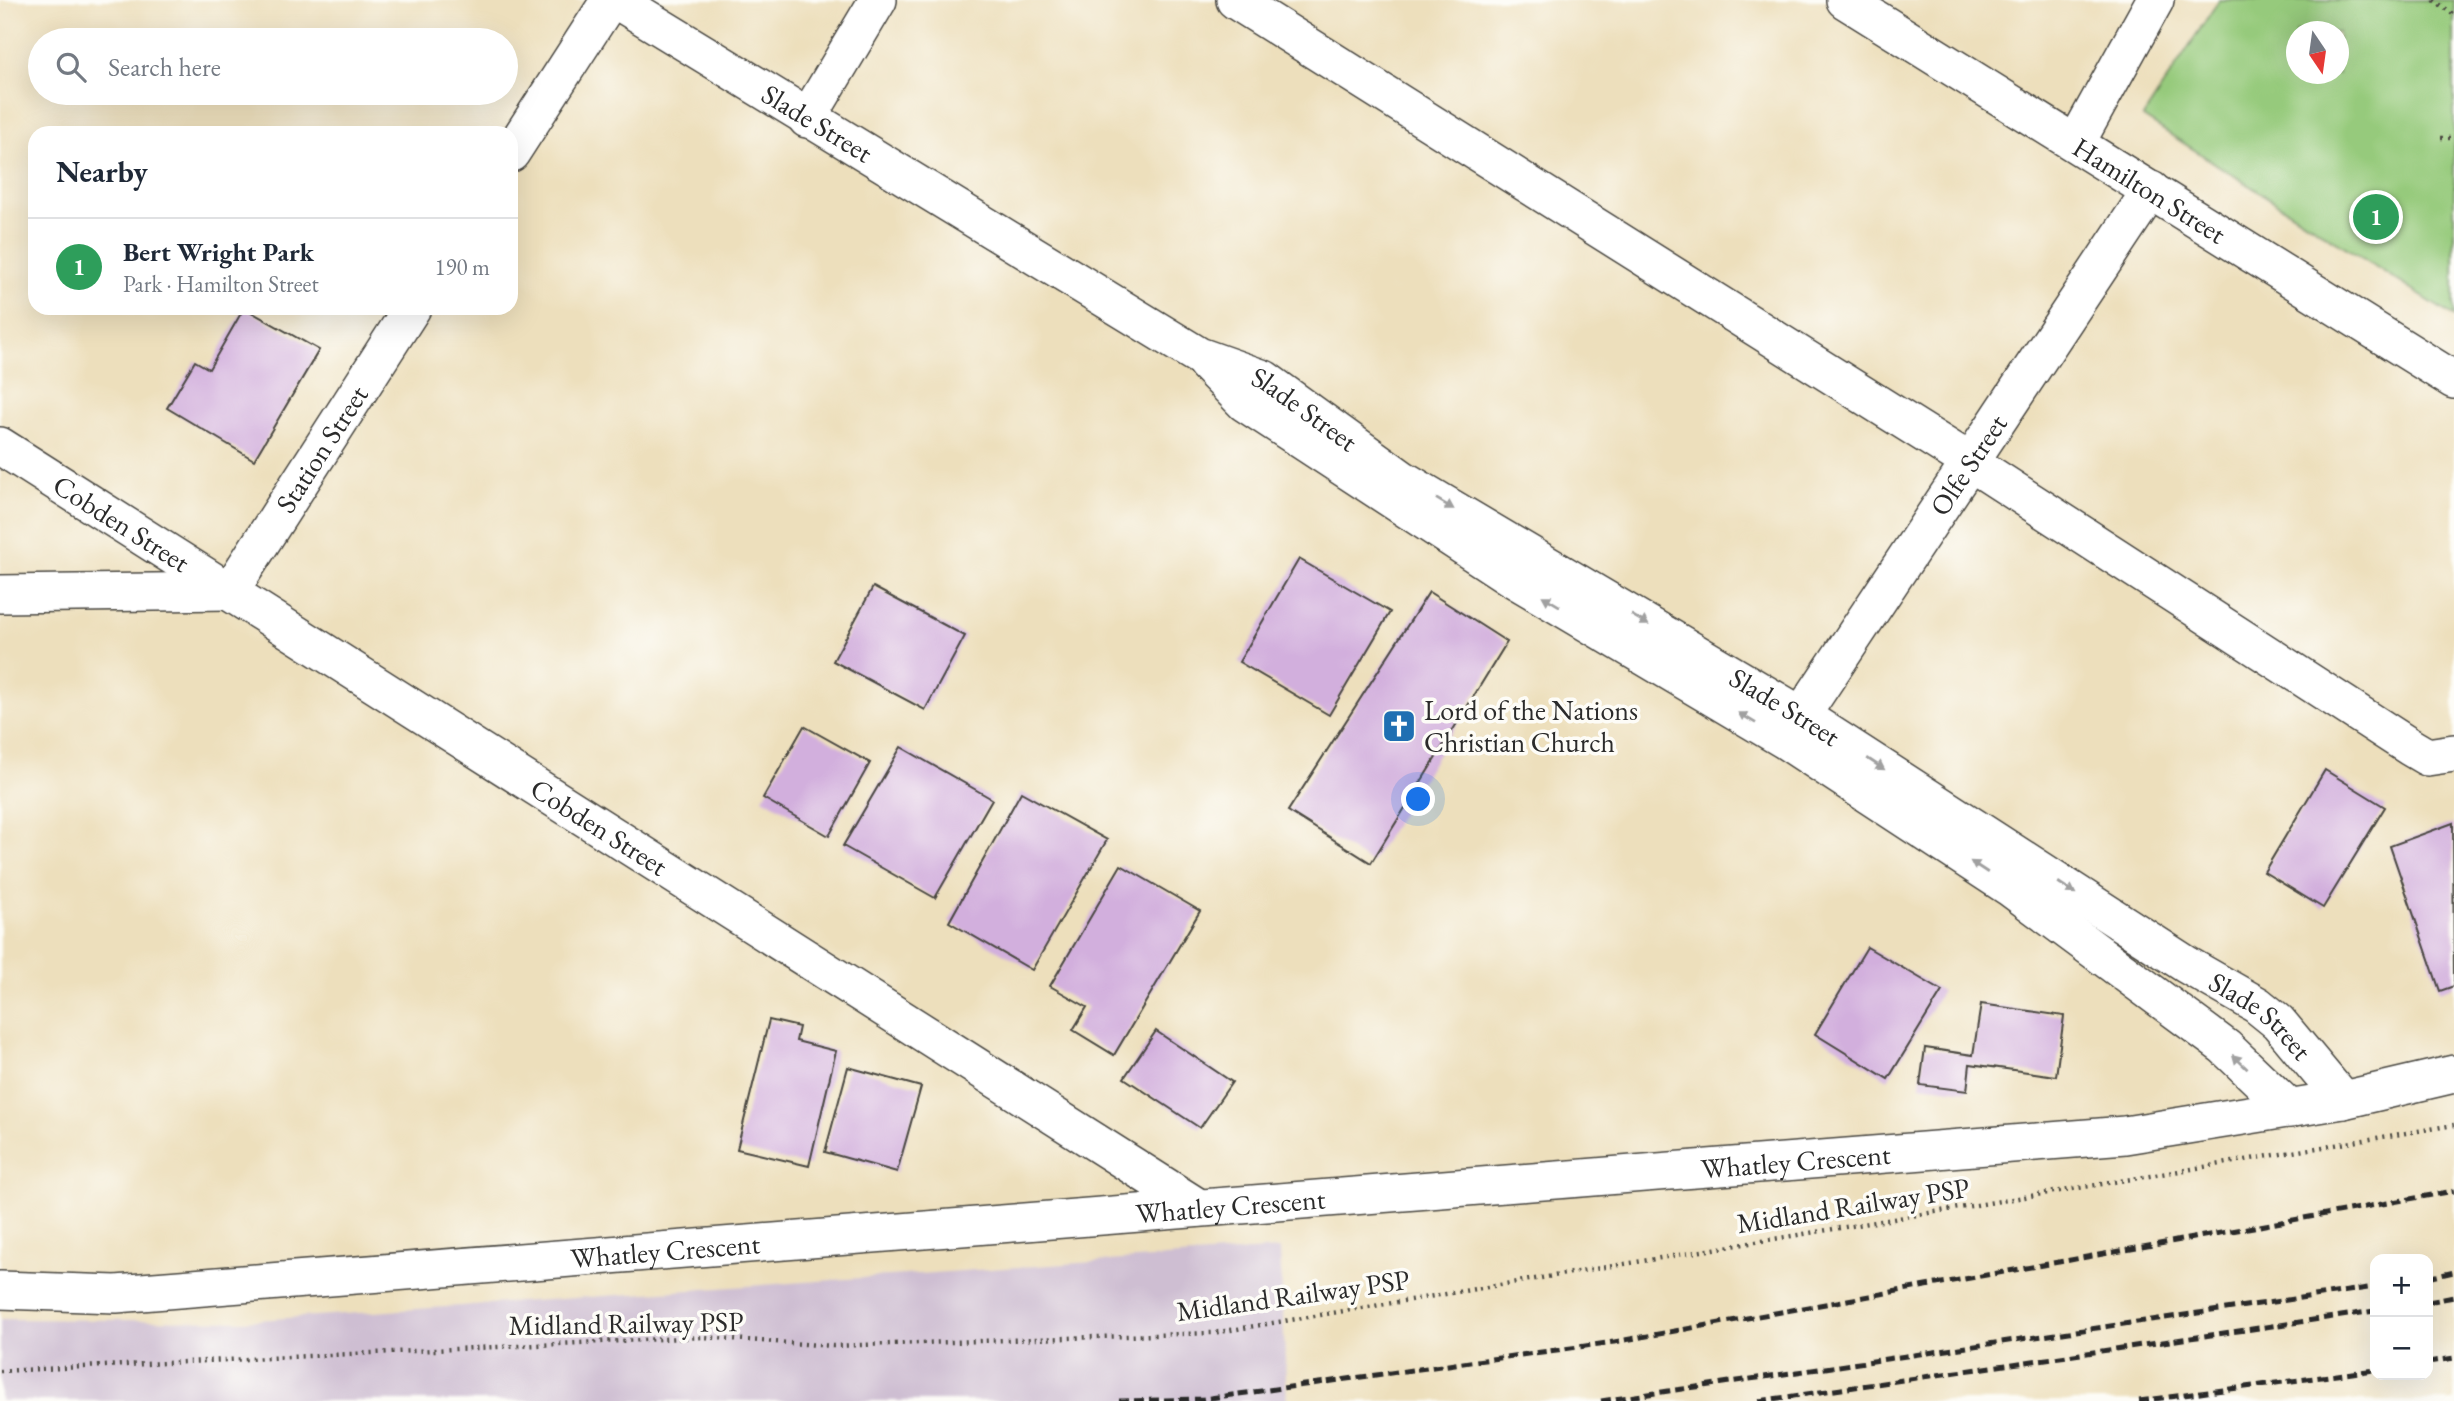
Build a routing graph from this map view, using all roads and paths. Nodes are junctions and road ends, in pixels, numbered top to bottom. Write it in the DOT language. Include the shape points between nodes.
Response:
graph roads {
  1 [pos="610,0"];
  2 [pos="616,0"];
  3 [pos="878,0"];
  4 [pos="1234,0"];
  5 [pos="1845,0"];
  6 [pos="2155,0"];
  7 [pos="2434,0"];
  8 [pos="2454,15"];
  9 [pos="807,119"];
  10 [pos="2441,138"];
  11 [pos="2454,138"];
  12 [pos="518,142"];
  13 [pos="2076,143"];
  14 [pos="2151,190"];
  15 [pos="407,315"];
  16 [pos="2454,380"];
  17 [pos="0,446"];
  18 [pos="1970,462"];
  19 [pos="230,591"];
  20 [pos="0,594"];
  21 [pos="1793,728"];
  22 [pos="2454,753"];
  23 [pos="2454,1074"];
  24 [pos="2343,1100"];
  25 [pos="2290,1109"];
  26 [pos="2454,1125"];
  27 [pos="1199,1208"];
  28 [pos="0,1290"];
  29 [pos="0,1371"];
  1 -- 12 [label="street"];
  2 -- 9 [label="street, Slade Street"];
  3 -- 9 [label="street"];
  4 -- 18 [label="street"];
  5 -- 13 [label="street, Hamilton Street"];
  6 -- 13 [label="street"];
  7 -- 8 [label="path"];
  9 -- 21 [label="street, Slade Street" via="1199,356 1245,403 1509,576"];
  10 -- 11 [label="path"];
  13 -- 14 [label="street, Hamilton Street"];
  14 -- 16 [label="street, Hamilton Street"];
  14 -- 18 [label="street, Olfe Street"];
  15 -- 19 [label="street, Station Street"];
  17 -- 19 [label="street, Cobden Street"];
  18 -- 21 [label="street, Olfe Street"];
  18 -- 22 [label="street" via="2410,747 2427,757"];
  19 -- 20 [label="street"];
  19 -- 27 [label="street, Cobden Street"];
  21 -- 24 [label="street, Slade Street, one-way" via="2257,1005 2278,1022"];
  25 -- 21 [label="street, Slade Street, one-way" via="2225,1047"];
  23 -- 24 [label="street, Whatley Crescent"];
  24 -- 25 [label="street, Whatley Crescent"];
  25 -- 27 [label="street, Whatley Crescent" via="2124,1135"];
  26 -- 29 [label="path, Midland Railway PSP" via="1213,1333 833,1346 704,1337"];
  27 -- 28 [label="street, Whatley Crescent" via="116,1294"];
}
